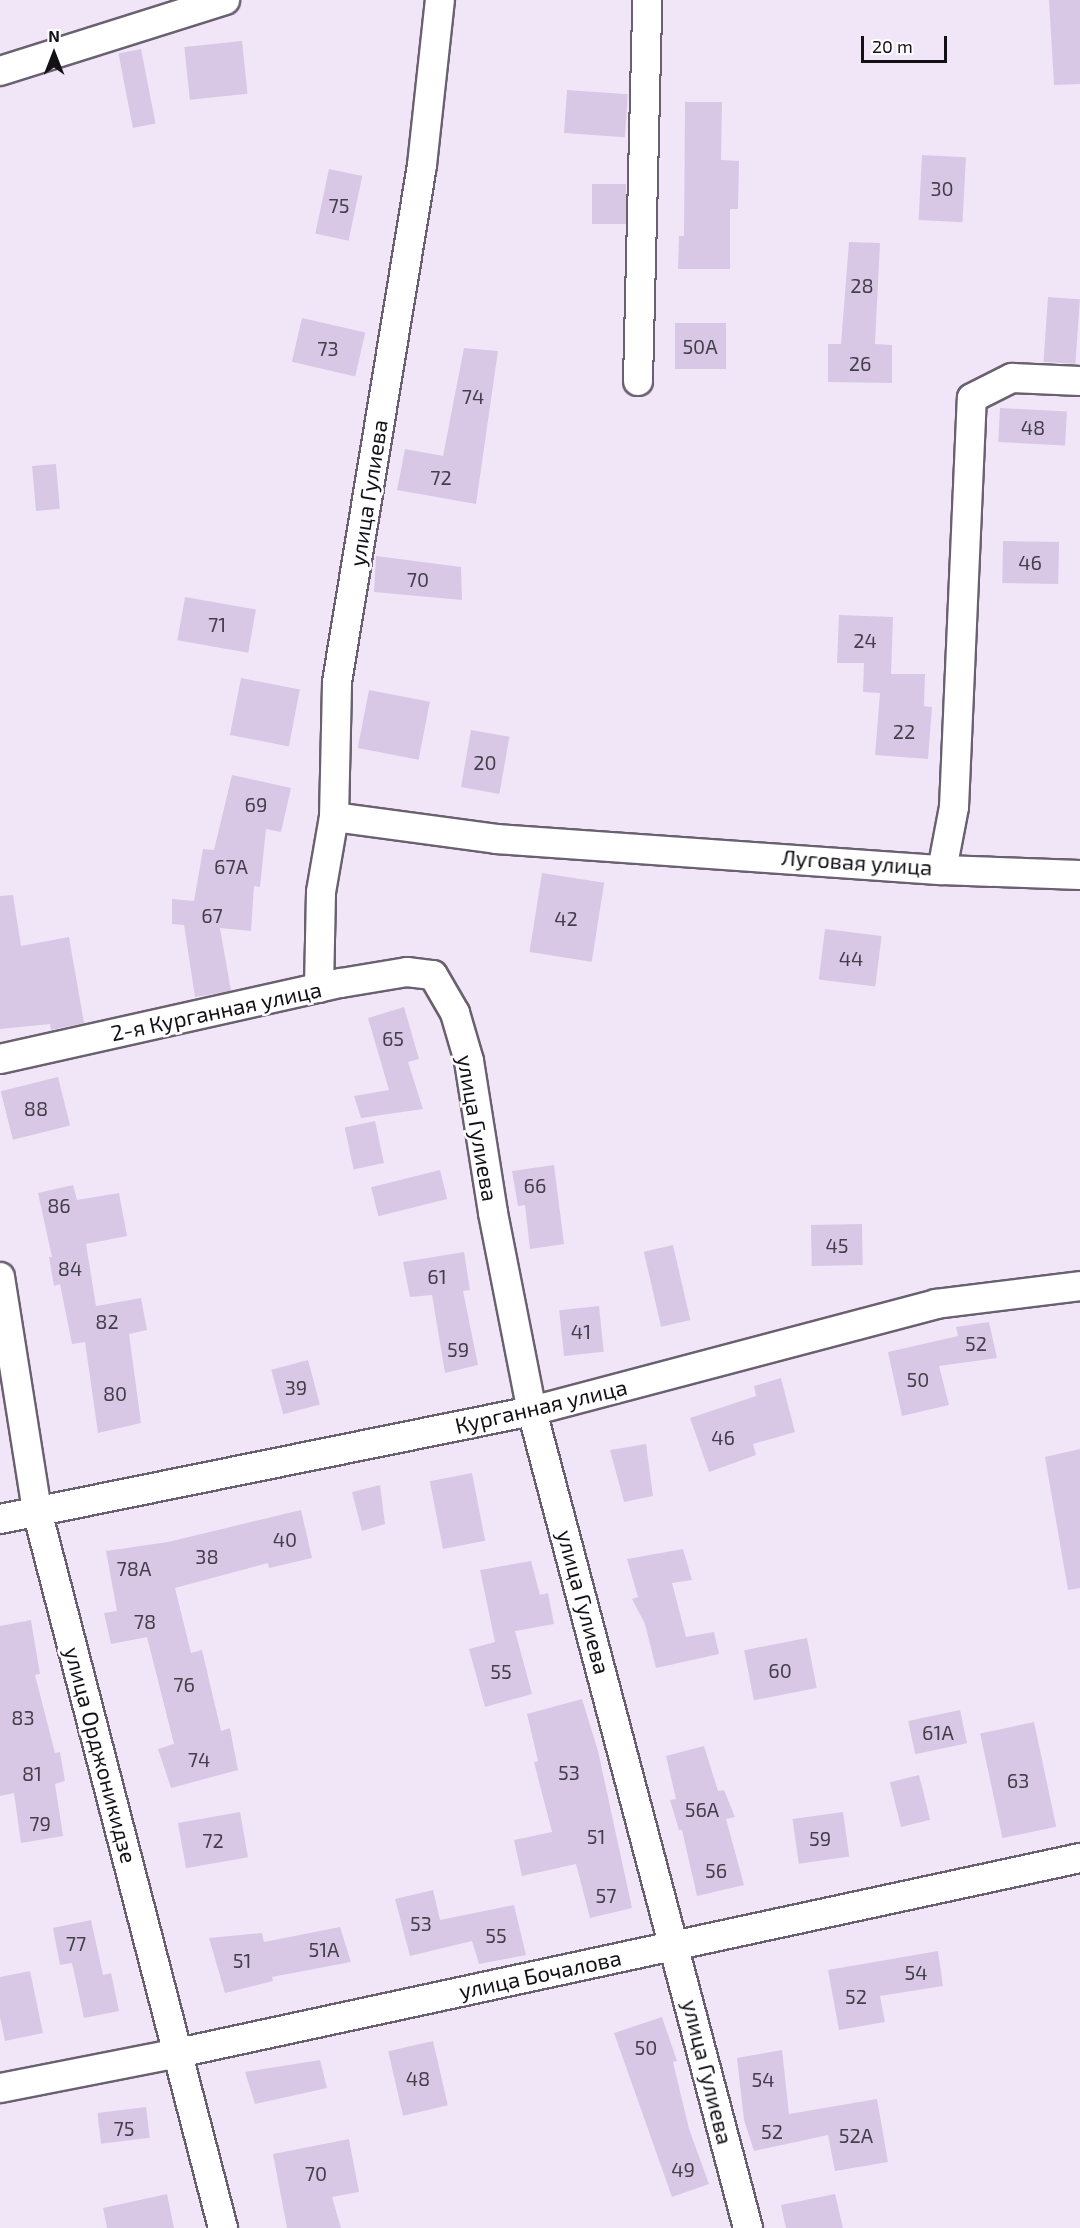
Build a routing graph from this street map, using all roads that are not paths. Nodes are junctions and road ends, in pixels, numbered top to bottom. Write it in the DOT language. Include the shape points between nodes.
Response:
graph roads {
  1 [pos="225,0"];
  2 [pos="440,0"];
  3 [pos="646,0"];
  4 [pos="0,71"];
  5 [pos="638,381"];
  6 [pos="1080,381"];
  7 [pos="334,817"];
  8 [pos="942,870"];
  9 [pos="1080,874"];
  10 [pos="433,975"];
  11 [pos="319,988"];
  12 [pos="0,1059"];
  13 [pos="0,1277"];
  14 [pos="1080,1286"];
  15 [pos="532,1411"];
  16 [pos="37,1511"];
  17 [pos="0,1519"];
  18 [pos="1080,1858"];
  19 [pos="676,1945"];
  20 [pos="178,2053"];
  21 [pos="0,2088"];
  22 [pos="223,2228"];
  23 [pos="748,2228"];
  1 -- 4 [label="street"];
  2 -- 7 [label="street, улица Гулиева" via="422,165 337,682"];
  3 -- 5 [label="street"];
  6 -- 8 [label="street, Луговая улица" via="1012,378 972,398 954,807"];
  7 -- 8 [label="street, Луговая улица" via="496,839"];
  7 -- 11 [label="street, улица Гулиева" via="321,891"];
  8 -- 9 [label="street"];
  10 -- 11 [label="street, 2-я Курганная улица" via="407,972"];
  10 -- 15 [label="street, улица Гулиева" via="455,1013 469,1061 493,1213"];
  11 -- 12 [label="street, 2-я Курганная улица"];
  13 -- 16 [label="street, улица Орджоникидзе"];
  14 -- 15 [label="street, Курганная улица" via="936,1304"];
  15 -- 16 [label="street, Курганная улица"];
  15 -- 19 [label="street, улица Гулиева"];
  16 -- 17 [label="street, Курганная улица"];
  16 -- 20 [label="street, улица Орджоникидзе"];
  18 -- 19 [label="street, улица Бочалова"];
  19 -- 20 [label="street, улица Бочалова"];
  19 -- 23 [label="street, улица Гулиева"];
  20 -- 21 [label="street, улица Бочалова"];
  20 -- 22 [label="street, улица Орджоникидзе"];
}
